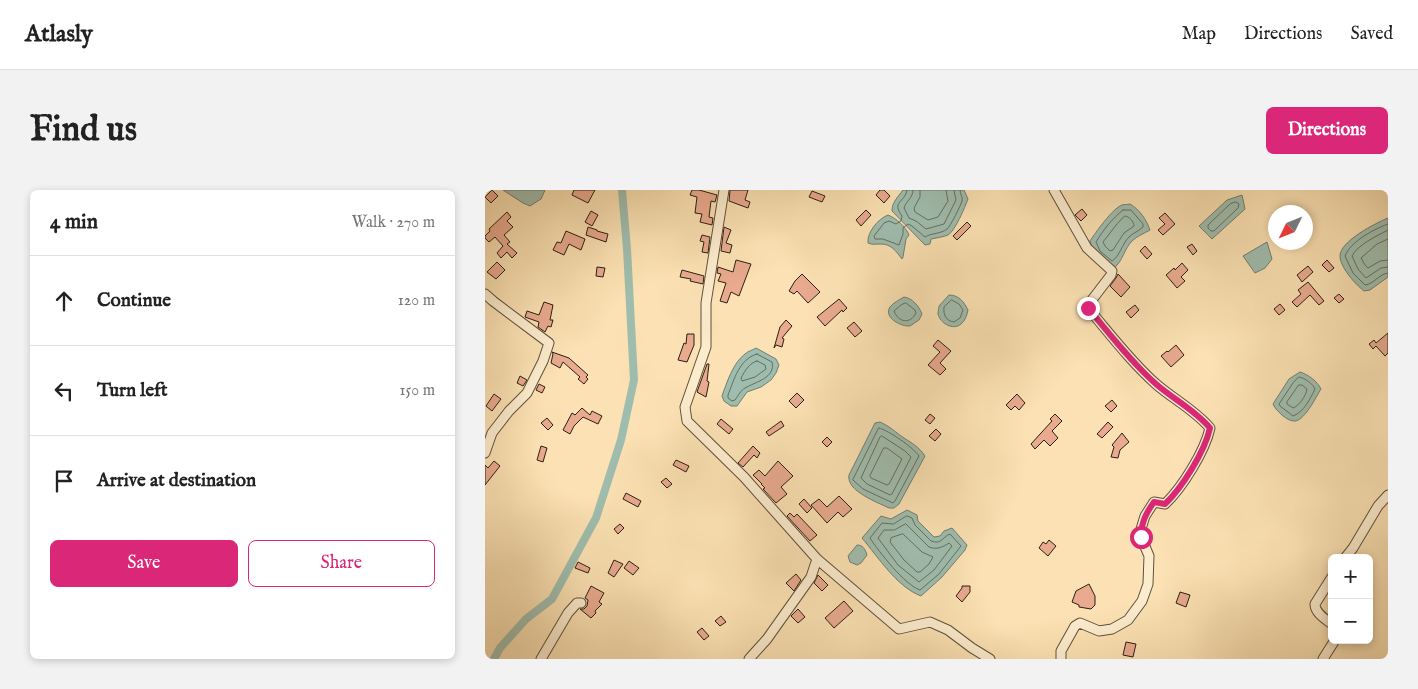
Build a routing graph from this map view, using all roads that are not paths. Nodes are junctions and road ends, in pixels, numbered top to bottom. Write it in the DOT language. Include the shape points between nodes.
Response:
graph roads {
  1 [pos="724,190"];
  2 [pos="1054,190"];
  3 [pos="485,294"];
  4 [pos="485,453"];
  5 [pos="1388,495"];
  6 [pos="1348,554"];
  7 [pos="817,559"];
  8 [pos="1328,583"];
  9 [pos="581,603"];
  10 [pos="1328,621"];
  11 [pos="1332,644"];
  12 [pos="541,659"];
  13 [pos="749,659"];
  14 [pos="991,659"];
  15 [pos="1061,659"];
  16 [pos="1323,659"];
  1 -- 7 [label="street" via="706,303 706,347 685,407 687,421 744,477"];
  2 -- 15 [label="street" via="1087,248 1112,271 1088,308 1154,382 1210,428 1195,464 1171,498 1165,504 1154,502 1145,516 1141,537 1149,556 1148,584 1142,601 1128,620 1112,629 1099,631 1080,623 1075,626 1061,651"];
  3 -- 4 [label="street" via="549,343 527,394 492,433"];
  5 -- 6 [label="street"];
  7 -- 13 [label="street" via="811,577 767,640"];
  7 -- 14 [label="street" via="899,629 930,622"];
  8 -- 10 [label="street" via="1315,607"];
  9 -- 12 [label="street" via="577,602 567,613"];
  11 -- 16 [label="street"];
}
